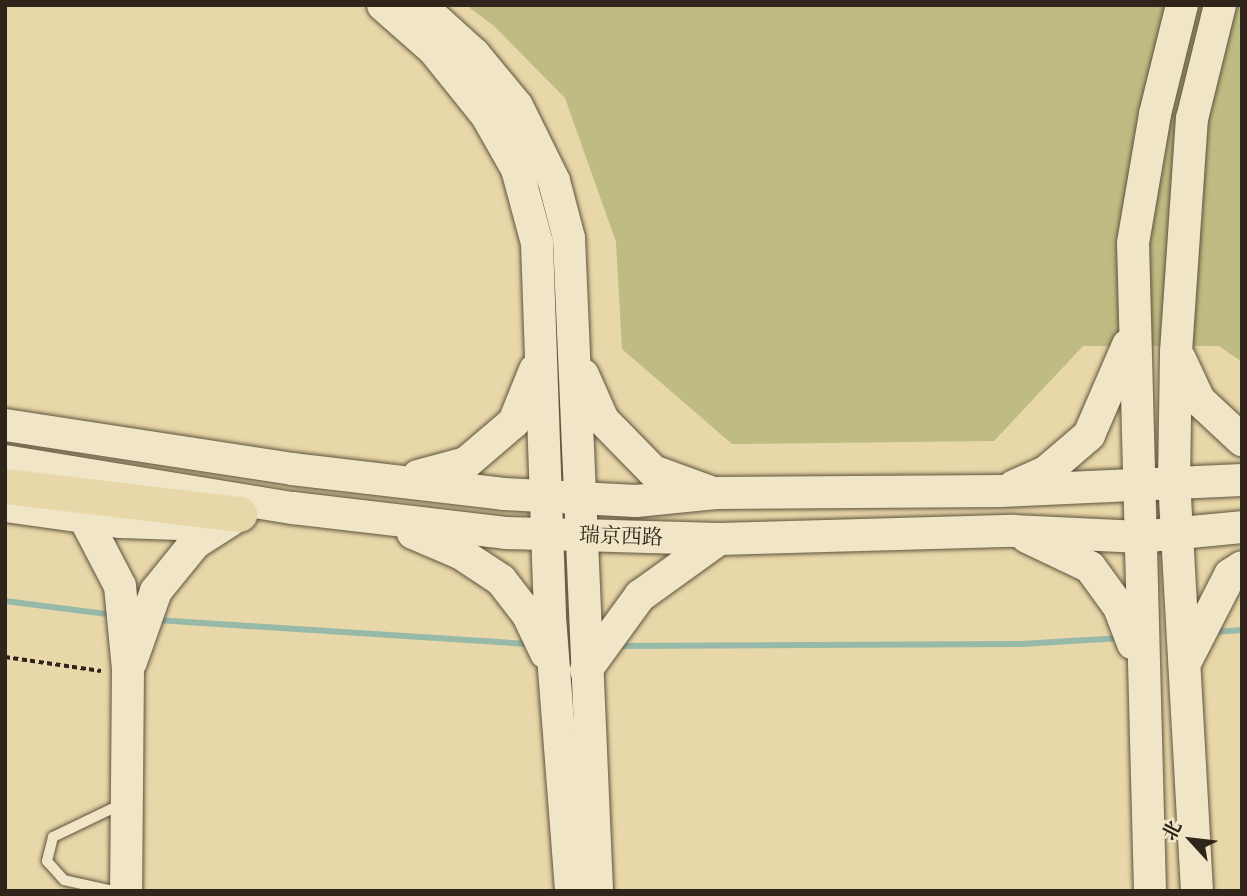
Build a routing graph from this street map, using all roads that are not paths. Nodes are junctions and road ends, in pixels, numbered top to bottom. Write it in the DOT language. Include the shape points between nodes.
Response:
graph roads {
  1 [pos="383,5"];
  2 [pos="420,5"];
  3 [pos="1182,5"];
  4 [pos="1220,5"];
  5 [pos="1181,242"];
  6 [pos="1133,243"];
  7 [pos="1133,327"];
  8 [pos="1177,352"];
  9 [pos="574,355"];
  10 [pos="539,359"];
  11 [pos="5,425"];
  12 [pos="1242,440"];
  13 [pos="5,461"];
  14 [pos="404,480"];
  15 [pos="1242,480"];
  16 [pos="1174,482"];
  17 [pos="1139,483"];
  18 [pos="5,486"];
  19 [pos="1001,491"];
  20 [pos="716,493"];
  21 [pos="546,496"];
  22 [pos="581,498"];
  23 [pos="5,506"];
  24 [pos="293,508"];
  25 [pos="239,514"];
  26 [pos="83,515"];
  27 [pos="383,521"];
  28 [pos="1242,527"];
  29 [pos="1013,531"];
  30 [pos="1177,533"];
  31 [pos="548,535"];
  32 [pos="581,536"];
  33 [pos="1139,537"];
  34 [pos="719,539"];
  35 [pos="1236,571"];
  36 [pos="539,616"];
  37 [pos="1186,661"];
  38 [pos="1141,662"];
  39 [pos="121,669"];
  40 [pos="587,678"];
  41 [pos="127,802"];
  42 [pos="1193,814"];
  43 [pos="1144,815"];
  44 [pos="64,885"];
  45 [pos="113,891"];
  46 [pos="125,891"];
  47 [pos="571,891"];
  48 [pos="597,891"];
  49 [pos="1150,891"];
  50 [pos="1197,891"];
  1 -- 10 [label="street" via="434,50 487,116 517,169 537,243"];
  2 -- 9 [label="street" via="474,54 517,106 554,181 569,238"];
  3 -- 6 [label="street" via="1155,114"];
  4 -- 5 [label="street" via="1192,119"];
  5 -- 6 [label="street" via="1174,260 1160,267 1143,261"];
  5 -- 8 [label="street"];
  6 -- 7 [label="street"];
  7 -- 17 [label="street"];
  7 -- 19 [label="street" via="1115,384 1089,435 1046,472"];
  8 -- 12 [label="street" via="1199,400"];
  8 -- 16 [label="street"];
  9 -- 20 [label="street" via="603,420 653,471"];
  9 -- 22 [label="street"];
  10 -- 14 [label="street" via="514,422 466,463"];
  10 -- 21 [label="street"];
  11 -- 14 [label="street, 瑞京西路" via="292,469"];
  13 -- 24 [label="street, 瑞京西路"];
  14 -- 21 [label="street, 瑞京西路"];
  15 -- 16 [label="street, 瑞京西路"];
  16 -- 17 [label="street, 瑞京西路"];
  16 -- 30 [label="street"];
  17 -- 19 [label="street, 瑞京西路"];
  17 -- 33 [label="street"];
  18 -- 25 [label="main road"];
  19 -- 20 [label="street, 瑞京西路"];
  20 -- 22 [label="street, 瑞京西路" via="636,501"];
  21 -- 22 [label="street, 瑞京西路"];
  21 -- 31 [label="street"];
  22 -- 32 [label="street"];
  23 -- 26 [label="street"];
  24 -- 25 [label="street"];
  24 -- 27 [label="street, 瑞京西路"];
  25 -- 26 [label="street" via="180,524"];
  25 -- 39 [label="street" via="195,543 156,591"];
  26 -- 39 [label="street" via="120,586"];
  27 -- 31 [label="street, 瑞京西路"];
  27 -- 36 [label="street" via="460,553 501,580"];
  28 -- 30 [label="street, 瑞京西路"];
  29 -- 33 [label="street, 瑞京西路"];
  29 -- 34 [label="street, 瑞京西路"];
  29 -- 38 [label="street" via="1090,567 1119,607"];
  30 -- 33 [label="street, 瑞京西路"];
  30 -- 37 [label="street"];
  31 -- 32 [label="street, 瑞京西路"];
  31 -- 36 [label="street"];
  32 -- 34 [label="street, 瑞京西路"];
  32 -- 40 [label="street"];
  33 -- 38 [label="street"];
  34 -- 40 [label="street" via="640,596"];
  35 -- 37 [label="street"];
  36 -- 47 [label="street" via="554,675"];
  37 -- 42 [label="street"];
  38 -- 43 [label="street"];
  39 -- 41 [label="street"];
  40 -- 48 [label="street"];
  41 -- 44 [label="lane" via="53,837 47,861"];
  41 -- 46 [label="street"];
  42 -- 43 [label="street" via="1181,800 1165,796 1150,804"];
  42 -- 50 [label="street"];
  43 -- 49 [label="street"];
  44 -- 45 [label="lane"];
}
